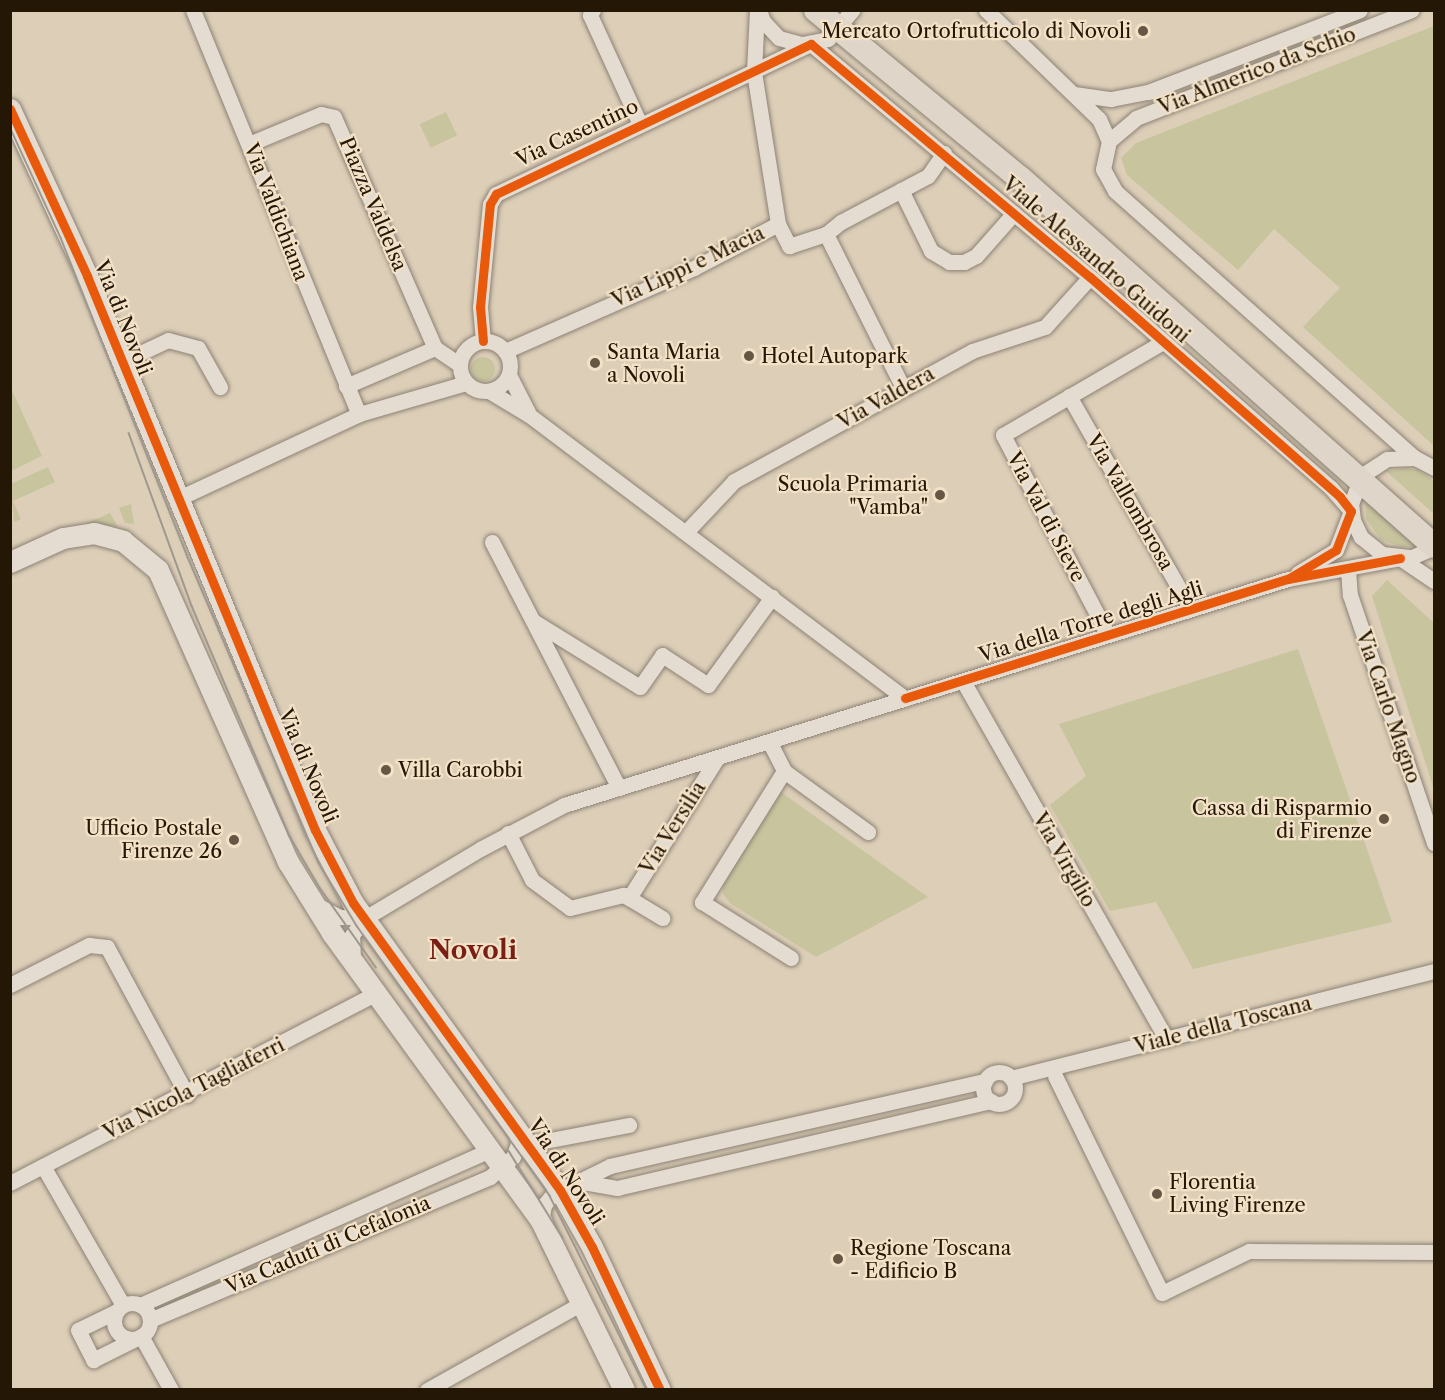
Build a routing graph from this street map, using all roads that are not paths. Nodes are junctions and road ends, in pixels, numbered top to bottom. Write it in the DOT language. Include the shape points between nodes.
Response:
graph roads {
  1 [pos="193,10"];
  2 [pos="593,10"];
  3 [pos="758,10"];
  4 [pos="816,10"];
  5 [pos="986,10"];
  6 [pos="1360,10"];
  7 [pos="1412,10"];
  8 [pos="846,17"];
  9 [pos="811,44"];
  10 [pos="758,70"];
  11 [pos="1071,93"];
  12 [pos="10,109"];
  13 [pos="640,124"];
  14 [pos="1109,141"];
  15 [pos="249,144"];
  16 [pos="944,153"];
  17 [pos="900,190"];
  18 [pos="1014,213"];
  19 [pos="778,224"];
  20 [pos="826,234"];
  21 [pos="1090,277"];
  22 [pos="483,341"];
  23 [pos="1163,342"];
  24 [pos="435,348"];
  25 [pos="505,351"];
  26 [pos="121,362"];
  27 [pos="460,365"];
  28 [pos="509,375"];
  29 [pos="466,383"];
  30 [pos="346,386"];
  31 [pos="220,387"];
  32 [pos="903,388"];
  33 [pos="489,391"];
  34 [pos="1069,396"];
  35 [pos="359,414"];
  36 [pos="529,415"];
  37 [pos="1415,458"];
  38 [pos="1434,468"];
  39 [pos="1365,473"];
  40 [pos="177,499"];
  41 [pos="1351,511"];
  42 [pos="1434,525"];
  43 [pos="686,532"];
  44 [pos="492,542"];
  45 [pos="1434,546"];
  46 [pos="1400,558"];
  47 [pos="10,562"];
  48 [pos="1348,569"];
  49 [pos="1287,579"];
  50 [pos="1434,581"];
  51 [pos="772,597"];
  52 [pos="1191,609"];
  53 [pos="535,622"];
  54 [pos="1108,635"];
  55 [pos="963,681"];
  56 [pos="905,698"];
  57 [pos="770,743"];
  58 [pos="717,758"];
  59 [pos="784,771"];
  60 [pos="619,788"];
  61 [pos="868,832"];
  62 [pos="508,833"];
  63 [pos="1434,843"];
  64 [pos="629,898"];
  65 [pos="312,901"];
  66 [pos="365,918"];
  67 [pos="662,918"];
  68 [pos="791,958"];
  69 [pos="353,962"];
  70 [pos="1434,971"];
  71 [pos="1434,978"];
  72 [pos="10,985"];
  73 [pos="377,993"];
  74 [pos="1166,1039"];
  75 [pos="1055,1076"];
  76 [pos="985,1081"];
  77 [pos="1013,1082"];
  78 [pos="187,1095"];
  79 [pos="991,1101"];
  80 [pos="514,1123"];
  81 [pos="629,1125"];
  82 [pos="530,1144"];
  83 [pos="492,1149"];
  84 [pos="43,1166"];
  85 [pos="505,1167"];
  86 [pos="583,1182"];
  87 [pos="10,1183"];
  88 [pos="560,1190"];
  89 [pos="541,1221"];
  90 [pos="1434,1252"];
  91 [pos="582,1304"];
  92 [pos="140,1305"];
  93 [pos="120,1308"];
  94 [pos="150,1320"];
  95 [pos="138,1337"];
  96 [pos="171,1389"];
  97 [pos="427,1389"];
  98 [pos="624,1389"];
  99 [pos="660,1389"];
  1 -- 15 [label="street, Via Valdichiana"];
  2 -- 13 [label="street" via="590,15"];
  3 -- 9 [label="street, Viale Alessandro Guidoni" via="779,38"];
  3 -- 10 [label="street"];
  4 -- 8 [label="main road, Viale Alessandro Guidoni"];
  5 -- 11 [label="street"];
  6 -- 11 [label="street, Via Almerico da Schio" via="1139,94 1111,99"];
  7 -- 14 [label="street, Via Almerico da Schio" via="1136,118"];
  8 -- 9 [label="street" via="828,39"];
  8 -- 39 [label="main road, Viale Alessandro Guidoni" via="1173,291"];
  9 -- 10 [label="street, Via Casentino"];
  9 -- 16 [label="street, Viale Alessandro Guidoni"];
  10 -- 13 [label="street, Via Casentino"];
  10 -- 19 [label="street"];
  11 -- 14 [label="street" via="1099,119"];
  12 -- 26 [label="street, Via di Novoli" via="66,228"];
  13 -- 22 [label="street, Via Casentino" via="504,187 492,199 480,307"];
  14 -- 37 [label="street" via="1103,169 1114,191"];
  15 -- 24 [label="street, Piazza Valdelsa" via="321,114 331,115 337,121"];
  15 -- 30 [label="street, Via Valdichiana"];
  16 -- 17 [label="street, Via Lippi e Macia" via="928,176"];
  16 -- 18 [label="street, Viale Alessandro Guidoni"];
  17 -- 18 [label="street" via="931,250 949,262 963,262 976,256"];
  17 -- 20 [label="street, Via Lippi e Macia"];
  18 -- 21 [label="street, Viale Alessandro Guidoni"];
  19 -- 20 [label="street, Via Lippi e Macia" via="789,246"];
  19 -- 25 [label="street, Via Lippi e Macia" via="694,268"];
  20 -- 32 [label="street"];
  21 -- 23 [label="street, Viale Alessandro Guidoni"];
  21 -- 32 [label="street, Via Valdera" via="1046,327 972,351"];
  22 -- 25 [label="street" via="495,343"];
  22 -- 27 [label="street" via="467,349"];
  23 -- 34 [label="street, Via Val di Sieve"];
  23 -- 41 [label="street, Viale Alessandro Guidoni" via="1331,488"];
  24 -- 27 [label="street"];
  24 -- 30 [label="street"];
  25 -- 28 [label="street"];
  26 -- 31 [label="street" via="168,340 198,348"];
  26 -- 40 [label="street, Via di Novoli"];
  27 -- 29 [label="street"];
  28 -- 33 [label="street" via="499,387"];
  28 -- 36 [label="street"];
  29 -- 33 [label="street" via="477,391"];
  29 -- 35 [label="street"];
  30 -- 35 [label="street, Via Valdichiana"];
  32 -- 43 [label="street, Via Valdera" via="726,487"];
  33 -- 36 [label="street"];
  34 -- 52 [label="street, Via Vallombrosa"];
  34 -- 54 [label="street, Via Val di Sieve" via="1003,435"];
  35 -- 40 [label="street"];
  36 -- 43 [label="street"];
  37 -- 38 [label="street"];
  37 -- 39 [label="street" via="1387,459"];
  39 -- 41 [label="street"];
  39 -- 42 [label="main road, Viale Alessandro Guidoni"];
  39 -- 45 [label="main road, Viale Alessandro Guidoni"];
  40 -- 66 [label="street, Via di Novoli" via="315,830"];
  41 -- 46 [label="street, Viale Alessandro Guidoni" via="1356,529 1367,544 1382,554"];
  41 -- 49 [label="street, Via della Torre degli Agli" via="1336,550"];
  43 -- 51 [label="street"];
  44 -- 53 [label="street"];
  45 -- 46 [label="street, Viale Alessandro Guidoni" via="1419,555"];
  46 -- 48 [label="street, Via della Torre degli Agli"];
  46 -- 50 [label="street, Viale Alessandro Guidoni"];
  47 -- 65 [label="street" via="63,538 94,533 123,541 149,560 169,589 274,834"];
  48 -- 49 [label="street, Via della Torre degli Agli"];
  48 -- 63 [label="street, Via Carlo Magno" via="1350,596"];
  49 -- 52 [label="street, Via della Torre degli Agli"];
  51 -- 53 [label="street" via="708,685 663,655 640,687"];
  51 -- 56 [label="street"];
  52 -- 54 [label="street, Via della Torre degli Agli"];
  53 -- 60 [label="street"];
  54 -- 55 [label="street, Via della Torre degli Agli"];
  55 -- 56 [label="street, Via della Torre degli Agli"];
  55 -- 74 [label="street, Via Virgilio"];
  56 -- 57 [label="street, Via della Torre degli Agli"];
  57 -- 58 [label="street, Via della Torre degli Agli"];
  57 -- 59 [label="street"];
  58 -- 60 [label="street, Via della Torre degli Agli"];
  58 -- 64 [label="street, Via Versilia"];
  59 -- 61 [label="street"];
  59 -- 68 [label="street" via="702,902"];
  60 -- 62 [label="street, Via della Torre degli Agli" via="555,808"];
  62 -- 64 [label="street" via="532,880 570,908 624,895"];
  62 -- 66 [label="street, Via della Torre degli Agli"];
  64 -- 67 [label="street"];
  65 -- 66 [label="street" via="334,915"];
  65 -- 69 [label="street"];
  66 -- 69 [label="street" via="352,935"];
  66 -- 80 [label="street, Via di Novoli"];
  69 -- 73 [label="street"];
  70 -- 74 [label="street, Viale della Toscana"];
  71 -- 75 [label="street, Viale della Toscana"];
  72 -- 78 [label="street" via="89,945 100,944 112,952"];
  73 -- 78 [label="street, Via Nicola Tagliaferri"];
  73 -- 83 [label="street"];
  74 -- 77 [label="street, Viale della Toscana"];
  75 -- 77 [label="street, Viale della Toscana"];
  75 -- 90 [label="street" via="1162,1293 1249,1251"];
  76 -- 77 [label="street, Viale della Toscana" via="997,1072"];
  76 -- 79 [label="street" via="984,1090"];
  76 -- 86 [label="street, Viale della Toscana" via="610,1166"];
  77 -- 79 [label="street, Viale della Toscana" via="1013,1096 1005,1102"];
  78 -- 84 [label="street, Via Nicola Tagliaferri"];
  79 -- 86 [label="street, Viale della Toscana" via="617,1188"];
  80 -- 82 [label="street, Via di Novoli"];
  80 -- 85 [label="street, Via di Novoli" via="517,1148"];
  81 -- 82 [label="street"];
  82 -- 88 [label="street, Via di Novoli"];
  83 -- 85 [label="street"];
  83 -- 92 [label="street, Via Caduti di Cefalonia"];
  84 -- 87 [label="street, Via Nicola Tagliaferri"];
  84 -- 93 [label="street"];
  85 -- 89 [label="street"];
  85 -- 94 [label="street, Via Caduti di Cefalonia" via="479,1182"];
  86 -- 88 [label="street, Viale della Toscana"];
  88 -- 89 [label="street, Via di Novoli" via="545,1203"];
  88 -- 99 [label="street, Via di Novoli" via="585,1232"];
  89 -- 91 [label="street"];
  91 -- 97 [label="street"];
  91 -- 98 [label="street"];
  92 -- 93 [label="street"];
  92 -- 94 [label="street"];
  93 -- 95 [label="street" via="117,1331"];
  93 -- 95 [label="street" via="78,1330 93,1360"];
  94 -- 95 [label="street"];
  95 -- 96 [label="street"];
}
